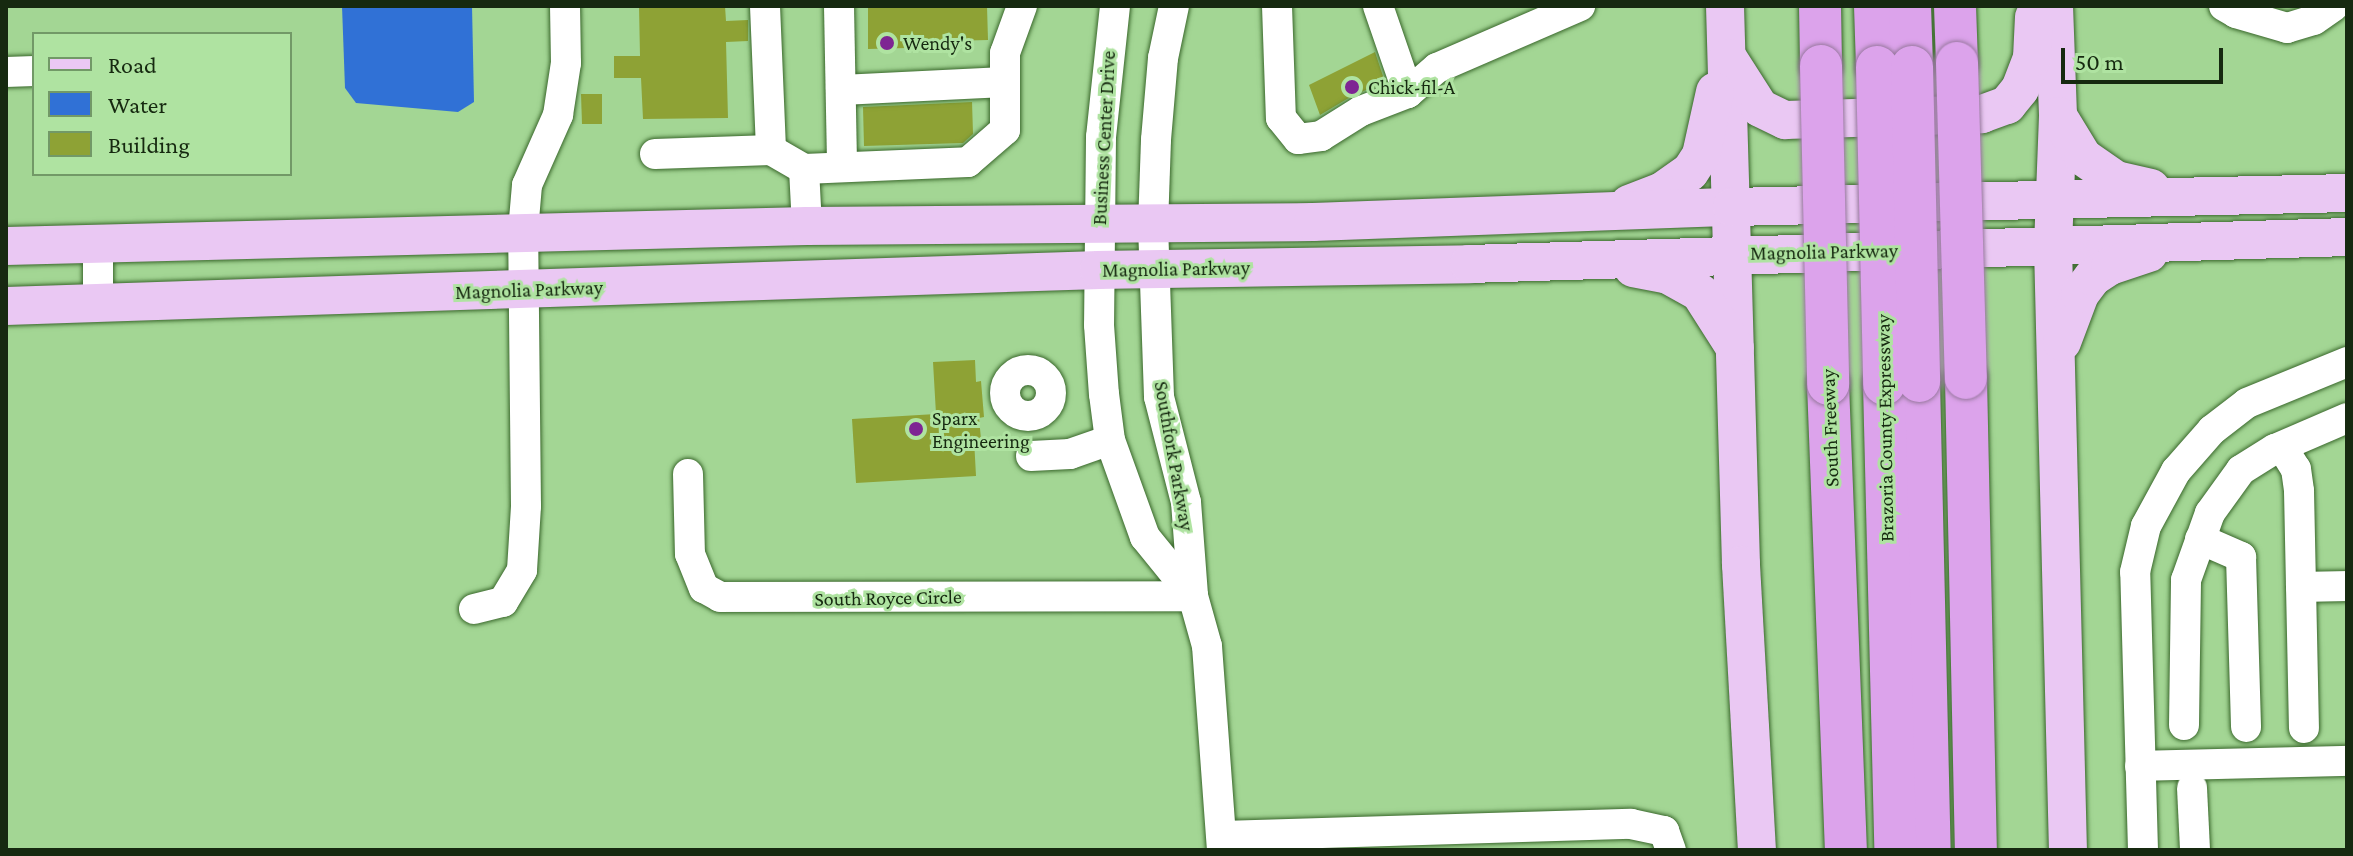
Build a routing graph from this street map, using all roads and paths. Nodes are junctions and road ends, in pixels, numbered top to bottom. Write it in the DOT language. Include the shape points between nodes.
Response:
graph roads {
  1 [pos="565,6"];
  2 [pos="765,6"];
  3 [pos="839,6"];
  4 [pos="1022,6"];
  5 [pos="1115,6"];
  6 [pos="1174,6"];
  7 [pos="1277,6"];
  8 [pos="1378,6"];
  9 [pos="1580,6"];
  10 [pos="1725,6"];
  11 [pos="1820,6"];
  12 [pos="1875,6"];
  13 [pos="1910,6"];
  14 [pos="1955,6"];
  15 [pos="2035,6"];
  16 [pos="2054,6"];
  17 [pos="2224,6"];
  18 [pos="2334,6"];
  19 [pos="1726,56"];
  20 [pos="1894,67"];
  21 [pos="32,71"];
  22 [pos="6,72"];
  23 [pos="1005,82"];
  24 [pos="841,90"];
  25 [pos="1408,93"];
  26 [pos="2058,116"];
  27 [pos="771,150"];
  28 [pos="655,154"];
  29 [pos="842,167"];
  30 [pos="804,169"];
  31 [pos="2347,193"];
  32 [pos="2185,196"];
  33 [pos="2053,198"];
  34 [pos="1732,207"];
  35 [pos="1611,211"];
  36 [pos="1153,225"];
  37 [pos="807,226"];
  38 [pos="1099,226"];
  39 [pos="523,231"];
  40 [pos="2347,237"];
  41 [pos="98,243"];
  42 [pos="2187,243"];
  43 [pos="6,246"];
  44 [pos="2053,247"];
  45 [pos="1732,254"];
  46 [pos="1595,259"];
  47 [pos="1154,269"];
  48 [pos="1099,270"];
  49 [pos="525,290"];
  50 [pos="98,303"];
  51 [pos="6,306"];
  52 [pos="1735,348"];
  53 [pos="2055,360"];
  54 [pos="2347,362"];
  55 [pos="1902,383"];
  56 [pos="2347,418"];
  57 [pos="1110,440"];
  58 [pos="2282,447"];
  59 [pos="1031,456"];
  60 [pos="688,474"];
  61 [pos="2200,539"];
  62 [pos="2347,586"];
  63 [pos="2301,587"];
  64 [pos="1193,596"];
  65 [pos="474,609"];
  66 [pos="2184,725"];
  67 [pos="2246,727"];
  68 [pos="2304,728"];
  69 [pos="2347,761"];
  70 [pos="2140,766"];
  71 [pos="2192,788"];
  72 [pos="1307,842"];
  73 [pos="1222,843"];
  74 [pos="1671,850"];
  75 [pos="1757,850"];
  76 [pos="1846,850"];
  77 [pos="1895,850"];
  78 [pos="1930,850"];
  79 [pos="1976,850"];
  80 [pos="2068,850"];
  81 [pos="2143,850"];
  82 [pos="2195,850"];
  1 -- 39 [label="street" via="566,63 558,115 527,185"];
  2 -- 27 [label="street"];
  3 -- 24 [label="street"];
  4 -- 23 [label="street" via="1005,53"];
  5 -- 38 [label="street, Business Center Drive" via="1101,137"];
  6 -- 36 [label="street" via="1163,58"];
  7 -- 25 [label="street" via="1281,118 1298,139 1321,136 1361,111"];
  8 -- 25 [label="street"];
  9 -- 25 [label="street" via="1437,68"];
  10 -- 19 [label="main road"];
  11 -- 76 [label="highway, South Freeway, bridge"];
  12 -- 20 [label="highway, Brazoria County Expressway"];
  13 -- 20 [label="highway, Brazoria County Expressway"];
  14 -- 79 [label="highway, bridge"];
  15 -- 19 [label="main road" via="2032,58 2020,89 2007,105 1982,114 1785,120 1760,108"];
  16 -- 26 [label="main road"];
  17 -- 18 [label="street" via="2287,28 2314,20"];
  19 -- 34 [label="main road"];
  19 -- 35 [label="main road" via="1701,155 1690,172 1661,192"];
  20 -- 55 [label="highway, Brazoria County Expressway, bridge"];
  21 -- 22 [label="street"];
  23 -- 24 [label="street"];
  23 -- 29 [label="street" via="1005,130 968,162"];
  24 -- 29 [label="street"];
  26 -- 32 [label="main road" via="2083,157 2116,180"];
  26 -- 33 [label="main road"];
  27 -- 28 [label="street"];
  27 -- 30 [label="street"];
  29 -- 30 [label="street"];
  30 -- 37 [label="street"];
  31 -- 32 [label="main road"];
  32 -- 33 [label="main road"];
  33 -- 34 [label="main road"];
  33 -- 44 [label="main road"];
  34 -- 35 [label="main road"];
  34 -- 45 [label="main road"];
  35 -- 36 [label="main road"];
  36 -- 38 [label="main road"];
  36 -- 47 [label="street"];
  37 -- 38 [label="main road"];
  37 -- 39 [label="main road"];
  38 -- 48 [label="street, Business Center Drive"];
  39 -- 41 [label="main road"];
  39 -- 49 [label="street"];
  40 -- 42 [label="main road, Magnolia Parkway"];
  41 -- 43 [label="main road"];
  41 -- 50 [label="street"];
  42 -- 44 [label="main road, Magnolia Parkway"];
  42 -- 53 [label="main road" via="2123,261 2093,277 2080,294"];
  44 -- 45 [label="main road, Magnolia Parkway"];
  44 -- 53 [label="main road"];
  45 -- 46 [label="main road, Magnolia Parkway"];
  45 -- 52 [label="main road"];
  46 -- 47 [label="main road, Magnolia Parkway"];
  46 -- 52 [label="main road" via="1668,275 1700,293"];
  47 -- 48 [label="main road, Magnolia Parkway"];
  47 -- 64 [label="street, Southfork Parkway" via="1159,397 1186,502"];
  48 -- 49 [label="main road, Magnolia Parkway"];
  48 -- 57 [label="street, Southfork Parkway"];
  49 -- 50 [label="main road, Magnolia Parkway"];
  49 -- 65 [label="street" via="522,570 503,602"];
  50 -- 51 [label="main road, Magnolia Parkway"];
  52 -- 75 [label="main road"];
  53 -- 80 [label="main road"];
  54 -- 70 [label="street" via="2247,403 2212,430 2176,471 2146,526 2135,572"];
  55 -- 77 [label="highway, Brazoria County Expressway"];
  55 -- 78 [label="highway, Brazoria County Expressway"];
  56 -- 58 [label="street"];
  57 -- 59 [label="street" via="1070,454"];
  57 -- 64 [label="street, Southfork Parkway" via="1145,537"];
  58 -- 61 [label="street" via="2241,470 2210,513"];
  58 -- 63 [label="street" via="2296,469"];
  60 -- 64 [label="street, South Royce Circle" via="690,554 704,588 720,597"];
  61 -- 66 [label="street" via="2186,580"];
  61 -- 67 [label="street" via="2241,557"];
  62 -- 63 [label="street"];
  63 -- 68 [label="street"];
  64 -- 73 [label="street, Southfork Parkway" via="1207,646"];
  69 -- 70 [label="street"];
  70 -- 81 [label="street"];
  71 -- 82 [label="street"];
  72 -- 73 [label="street"];
  72 -- 74 [label="street" via="1631,824 1664,831"];
}
